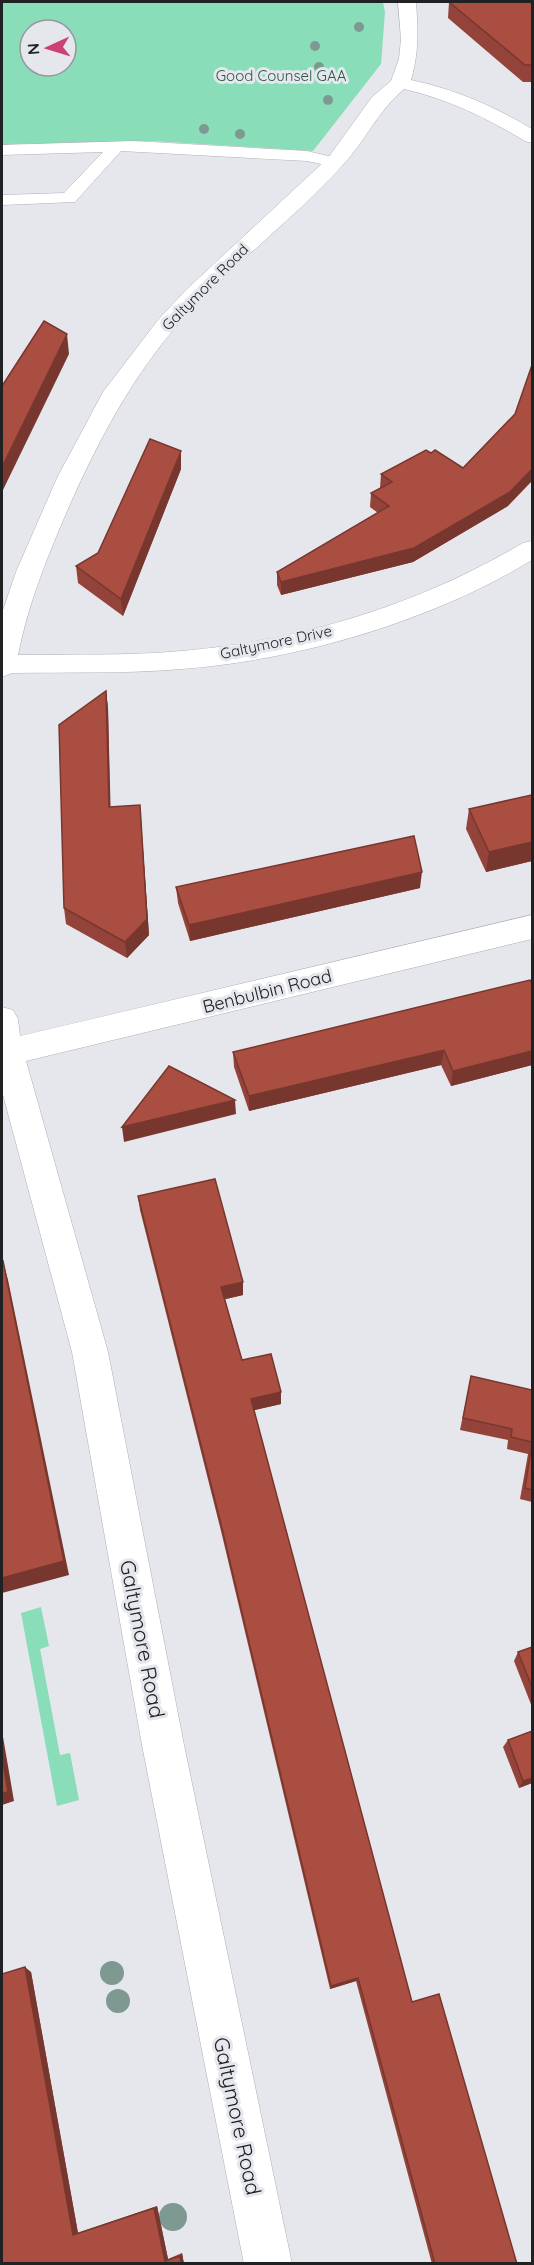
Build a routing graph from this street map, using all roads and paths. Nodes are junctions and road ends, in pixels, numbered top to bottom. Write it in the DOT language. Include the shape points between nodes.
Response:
graph roads {
  1 [pos="407,2"];
  2 [pos="400,83"];
  3 [pos="532,137"];
  4 [pos="117,146"];
  5 [pos="2,150"];
  6 [pos="335,162"];
  7 [pos="2,200"];
  8 [pos="532,549"];
  9 [pos="2,666"];
  10 [pos="532,927"];
  11 [pos="3,1042"];
  12 [pos="268,2264"];
  1 -- 2 [label="street" via="410,39"];
  2 -- 3 [label="street" via="447,93 506,120"];
  2 -- 6 [label="street, Galtymore Road" via="379,102"];
  4 -- 5 [label="lane"];
  4 -- 6 [label="lane" via="307,156"];
  4 -- 7 [label="lane" via="69,198"];
  6 -- 9 [label="street, Galtymore Road" via="194,295 115,392 69,478 29,572 12,620"];
  8 -- 9 [label="street, Galtymore Drive" via="474,582 428,600 380,618 285,643 185,660"];
  10 -- 11 [label="street, Benbulbin Road" via="83,1036"];
  11 -- 12 [label="street, Galtymore Road" via="90,1352 165,1757"];
}
